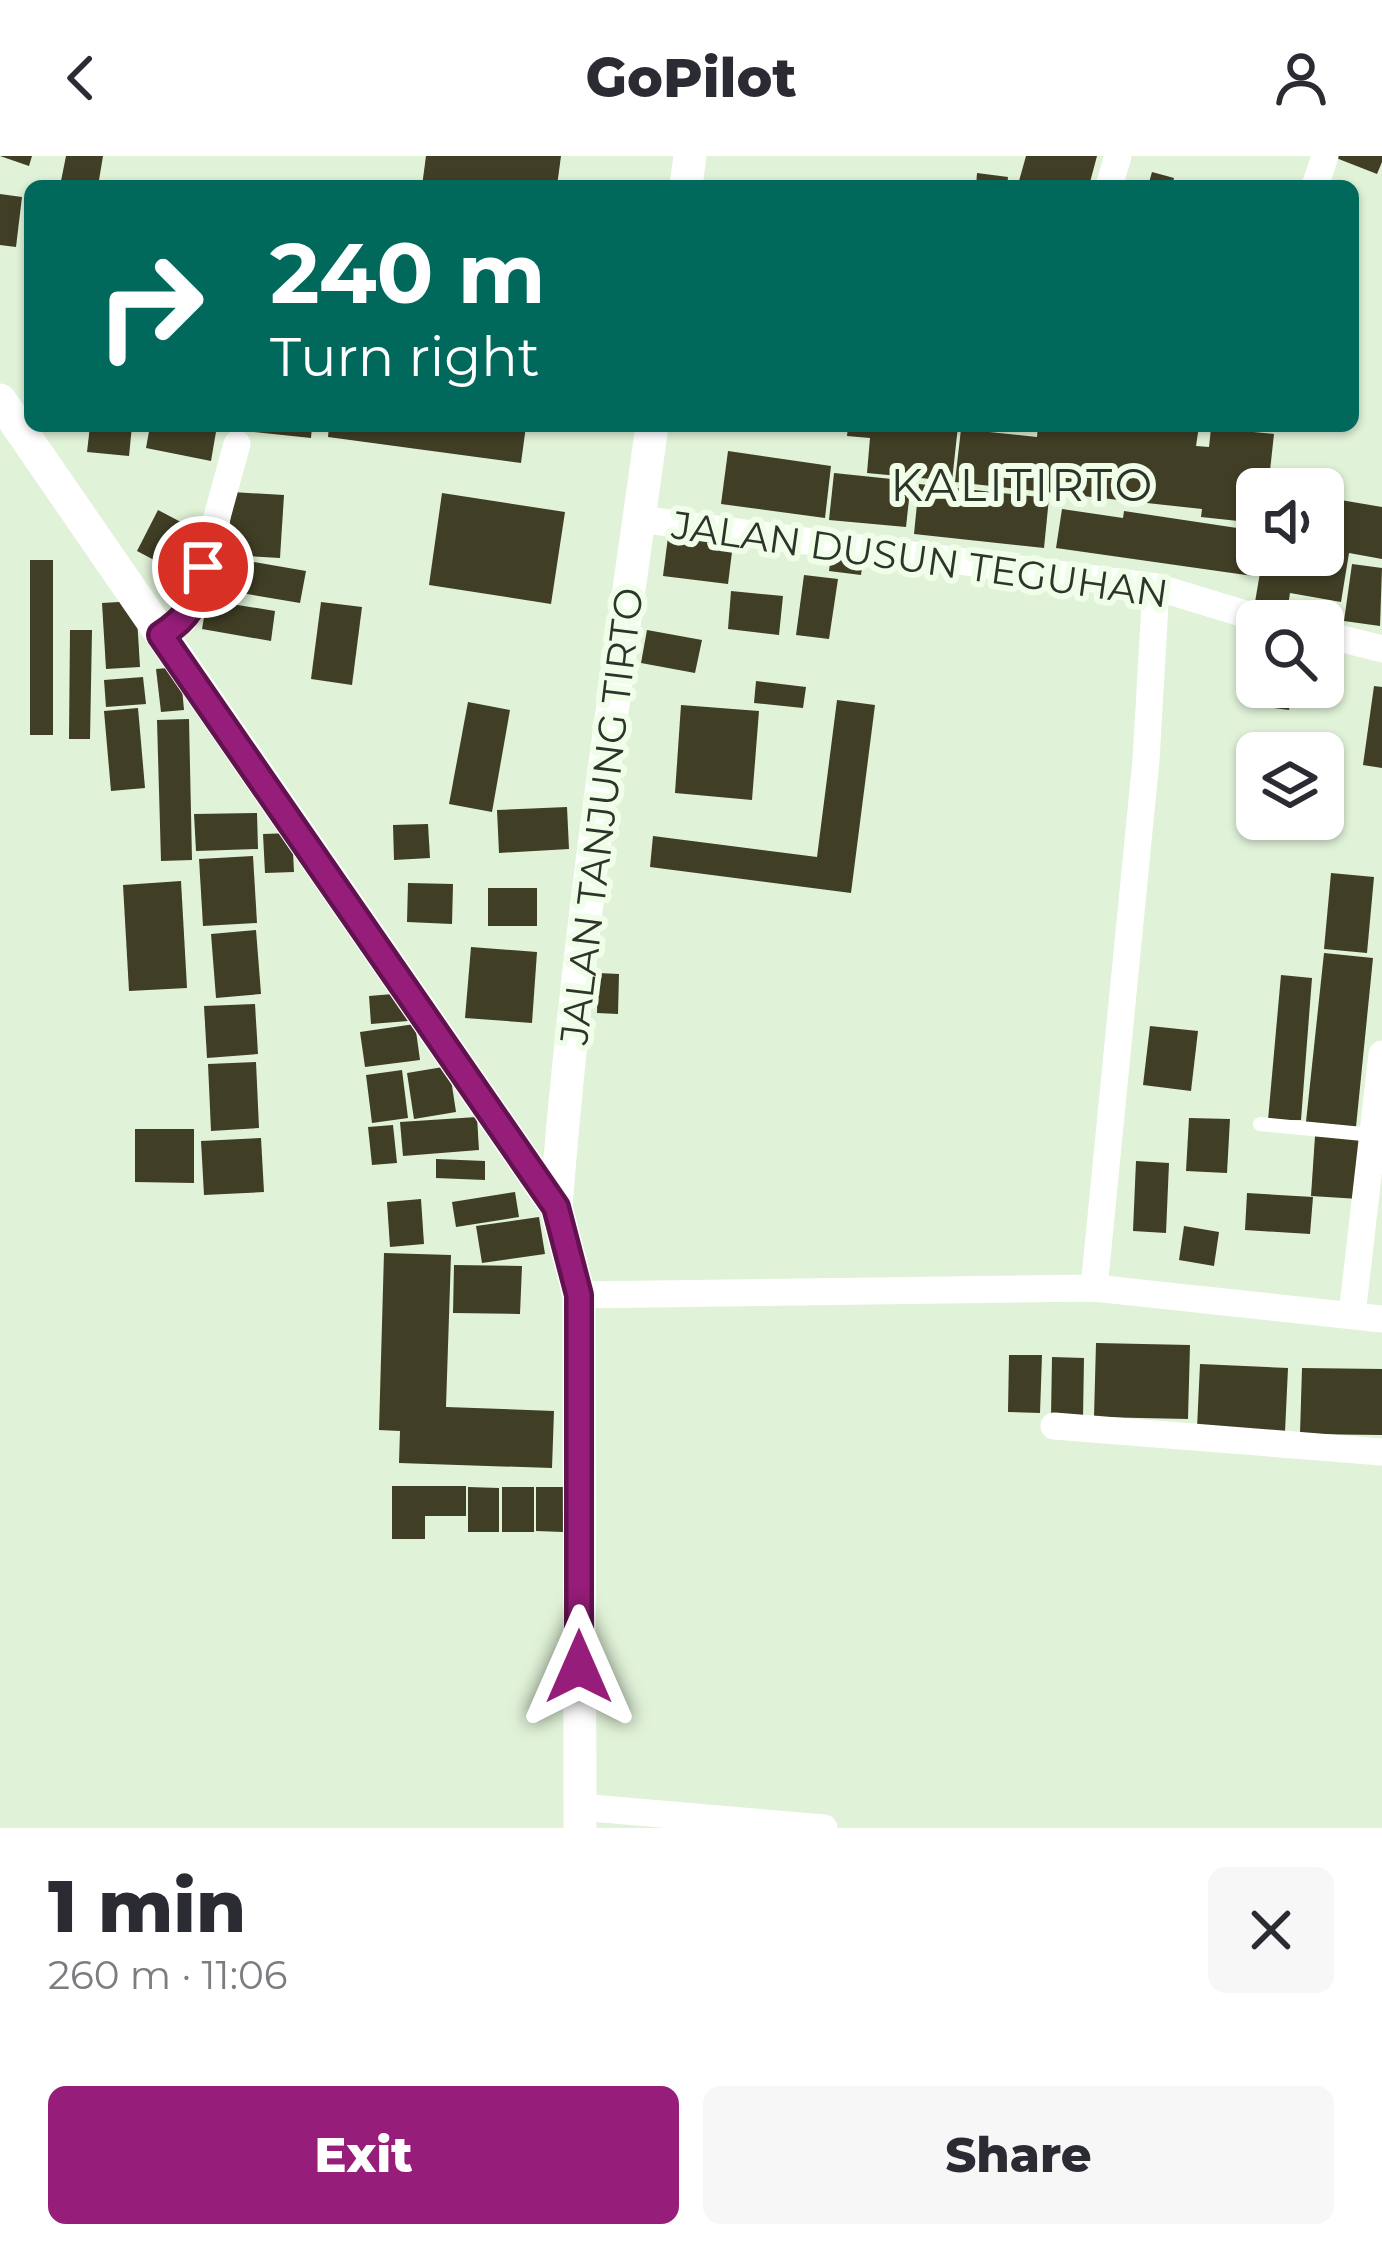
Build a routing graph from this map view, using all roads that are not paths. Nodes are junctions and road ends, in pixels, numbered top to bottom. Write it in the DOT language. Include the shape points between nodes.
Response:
graph roads {
  1 [pos="0,400"];
  2 [pos="651,432"];
  3 [pos="237,444"];
  4 [pos="639,519"];
  5 [pos="1156,587"];
  6 [pos="1236,611"];
  7 [pos="161,635"];
  8 [pos="1344,639"];
  9 [pos="1382,649"];
  10 [pos="1382,1054"];
  11 [pos="563,1115"];
  12 [pos="1260,1124"];
  13 [pos="501,1128"];
  14 [pos="1372,1135"];
  15 [pos="556,1207"];
  16 [pos="1094,1288"];
  17 [pos="579,1295"];
  18 [pos="1352,1315"];
  19 [pos="1382,1319"];
  20 [pos="1054,1426"];
  21 [pos="1382,1452"];
  22 [pos="579,1818"];
  23 [pos="824,1828"];
  1 -- 7 [label="street"];
  2 -- 4 [label="street, JALAN TANJUNG TIRTO"];
  3 -- 7 [label="street" via="192,608"];
  4 -- 5 [label="street, JALAN DUSUN TEGUHAN"];
  4 -- 11 [label="street, JALAN TANJUNG TIRTO"];
  5 -- 6 [label="street, JALAN DUSUN TEGUHAN"];
  5 -- 16 [label="street"];
  7 -- 13 [label="street"];
  8 -- 9 [label="street"];
  10 -- 14 [label="street"];
  11 -- 13 [label="street"];
  11 -- 15 [label="street, JALAN TANJUNG TIRTO"];
  12 -- 14 [label="lane"];
  13 -- 15 [label="street"];
  14 -- 18 [label="street"];
  15 -- 17 [label="street"];
  16 -- 17 [label="street"];
  16 -- 18 [label="street"];
  17 -- 22 [label="street"];
  18 -- 19 [label="street"];
  20 -- 21 [label="street"];
  22 -- 23 [label="street"];
}
